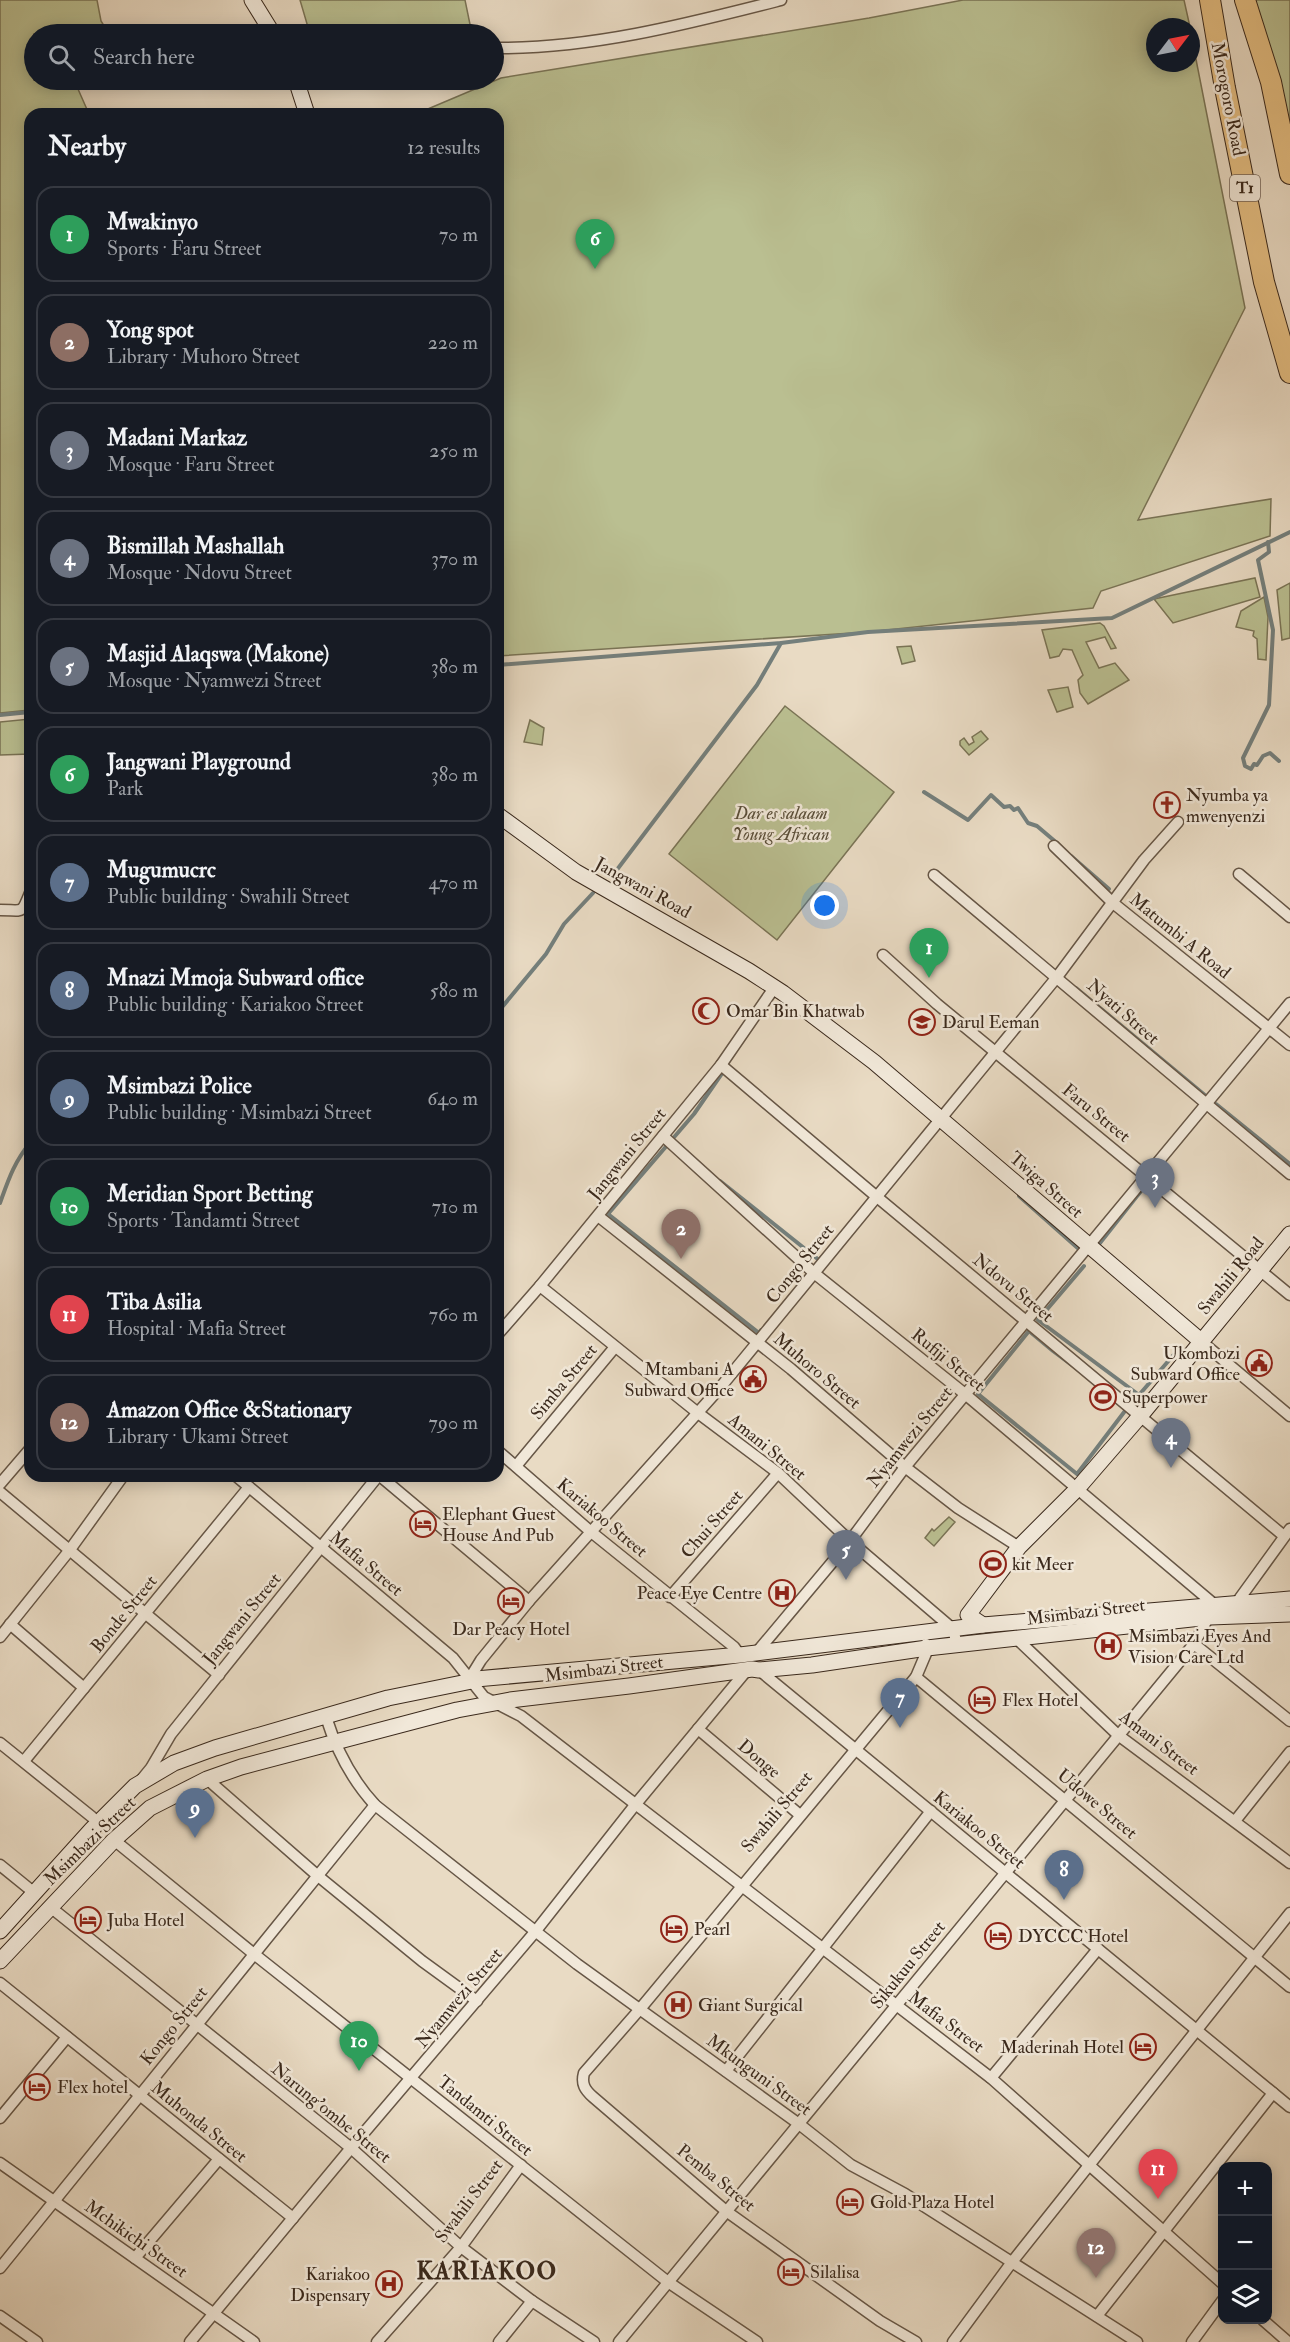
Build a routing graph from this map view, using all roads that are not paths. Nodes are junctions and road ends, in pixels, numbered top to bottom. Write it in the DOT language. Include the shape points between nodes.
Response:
graph roads {
  1 [pos="252,0"];
  2 [pos="781,0"];
  3 [pos="1210,0"];
  4 [pos="1245,0"];
  5 [pos="267,24"];
  6 [pos="504,48"];
  7 [pos="300,90"];
  8 [pos="306,108"];
  9 [pos="1290,174"];
  10 [pos="1290,373"];
  11 [pos="504,820"];
  12 [pos="1178,822"];
  13 [pos="1054,846"];
  14 [pos="1239,874"];
  15 [pos="934,875"];
  16 [pos="1113,903"];
  17 [pos="24,908"];
  18 [pos="0,910"];
  19 [pos="1290,916"];
  20 [pos="883,955"];
  21 [pos="1057,977"];
  22 [pos="774,988"];
  23 [pos="1290,1003"];
  24 [pos="1270,1029"];
  25 [pos="1290,1045"];
  26 [pos="995,1050"];
  27 [pos="721,1065"];
  28 [pos="1205,1104"];
  29 [pos="940,1120"];
  30 [pos="663,1136"];
  31 [pos="1290,1174"];
  32 [pos="1147,1176"];
  33 [pos="877,1197"];
  34 [pos="598,1216"];
  35 [pos="1290,1234"];
  36 [pos="1088,1247"];
  37 [pos="1260,1271"];
  38 [pos="814,1273"];
  39 [pos="540,1286"];
  40 [pos="1290,1295"];
  41 [pos="1026,1320"];
  42 [pos="504,1327"];
  43 [pos="1202,1342"];
  44 [pos="757,1343"];
  45 [pos="615,1347"];
  46 [pos="965,1394"];
  47 [pos="698,1413"];
  48 [pos="1141,1415"];
  49 [pos="1290,1416"];
  50 [pos="24,1456"];
  51 [pos="504,1456"];
  52 [pos="516,1466"];
  53 [pos="904,1467"];
  54 [pos="778,1473"];
  55 [pos="119,1482"];
  56 [pos="243,1482"];
  57 [pos="374,1482"];
  58 [pos="386,1482"];
  59 [pos="0,1484"];
  60 [pos="249,1487"];
  61 [pos="1077,1489"];
  62 [pos="0,1492"];
  63 [pos="590,1531"];
  64 [pos="1287,1532"];
  65 [pos="850,1541"];
  66 [pos="1019,1547"];
  67 [pos="320,1548"];
  68 [pos="69,1551"];
  69 [pos="670,1597"];
  70 [pos="1290,1599"];
  71 [pos="529,1601"];
  72 [pos="1238,1610"];
  73 [pos="1213,1611"];
  74 [pos="144,1614"];
  75 [pos="1290,1614"];
  76 [pos="10,1624"];
  77 [pos="983,1625"];
  78 [pos="954,1629"];
  79 [pos="0,1637"];
  80 [pos="1017,1639"];
  81 [pos="926,1640"];
  82 [pos="1194,1644"];
  83 [pos="957,1645"];
  84 [pos="757,1653"];
  85 [pos="740,1655"];
  86 [pos="753,1670"];
  87 [pos="219,1675"];
  88 [pos="916,1677"];
  89 [pos="474,1680"];
  90 [pos="84,1688"];
  91 [pos="495,1703"];
  92 [pos="326,1717"];
  93 [pos="1290,1721"];
  94 [pos="698,1729"];
  95 [pos="1118,1734"];
  96 [pos="336,1742"];
  97 [pos="0,1743"];
  98 [pos="855,1749"];
  99 [pos="1290,1752"];
  100 [pos="24,1761"];
  101 [pos="207,1779"];
  102 [pos="135,1786"];
  103 [pos="1065,1800"];
  104 [pos="375,1805"];
  105 [pos="635,1805"];
  106 [pos="931,1811"];
  107 [pos="800,1815"];
  108 [pos="92,1817"];
  109 [pos="1235,1821"];
  110 [pos="114,1840"];
  111 [pos="1290,1863"];
  112 [pos="0,1865"];
  113 [pos="1005,1873"];
  114 [pos="318,1876"];
  115 [pos="741,1886"];
  116 [pos="32,1891"];
  117 [pos="49,1908"];
  118 [pos="1290,1913"];
  119 [pos="0,1931"];
  120 [pos="535,1932"];
  121 [pos="822,1948"];
  122 [pos="1098,1949"];
  123 [pos="254,1954"];
  124 [pos="1256,1958"];
  125 [pos="0,1961"];
  126 [pos="0,1983"];
  127 [pos="1290,1987"];
  128 [pos="477,2001"];
  129 [pos="896,2005"];
  130 [pos="640,2009"];
  131 [pos="196,2025"];
  132 [pos="1197,2031"];
  133 [pos="67,2037"];
  134 [pos="726,2071"];
  135 [pos="991,2078"];
  136 [pos="412,2079"];
  137 [pos="1273,2093"];
  138 [pos="140,2095"];
  139 [pos="1290,2107"];
  140 [pos="0,2118"];
  141 [pos="799,2124"];
  142 [pos="351,2148"];
  143 [pos="219,2159"];
  144 [pos="0,2163"];
  145 [pos="520,2165"];
  146 [pos="1090,2165"];
  147 [pos="54,2201"];
  148 [pos="726,2211"];
  149 [pos="293,2218"];
  150 [pos="1164,2231"];
  151 [pos="461,2247"];
  152 [pos="135,2258"];
  153 [pos="1012,2262"];
  154 [pos="0,2268"];
  155 [pos="1218,2279"];
  156 [pos="668,2282"];
  157 [pos="532,2301"];
  158 [pos="1218,2306"];
  159 [pos="214,2313"];
  160 [pos="0,2316"];
  161 [pos="1097,2316"];
  162 [pos="1268,2324"];
  163 [pos="37,2342"];
  164 [pos="190,2342"];
  165 [pos="254,2342"];
  166 [pos="377,2342"];
  167 [pos="499,2342"];
  168 [pos="594,2342"];
  169 [pos="619,2342"];
  170 [pos="757,2342"];
  171 [pos="916,2342"];
  172 [pos="953,2342"];
  173 [pos="1137,2342"];
  174 [pos="1192,2342"];
  175 [pos="1288,2342"];
  1 -- 5 [label="street"];
  2 -- 6 [label="street" via="670,28 533,49"];
  3 -- 10 [label="highway, Morogoro Road / T1" via="1264,282"];
  4 -- 9 [label="highway" via="1270,81"];
  7 -- 8 [label="street"];
  11 -- 22 [label="street, Jangwani Road" via="576,872"];
  12 -- 16 [label="street, Congo Street"];
  13 -- 16 [label="street, Matumbi A Road"];
  14 -- 19 [label="street"];
  15 -- 21 [label="street, Nyati Street"];
  16 -- 21 [label="street, Congo Street"];
  16 -- 24 [label="street, Matumbi A Road"];
  17 -- 18 [label="street"];
  20 -- 26 [label="street, Faru Street"];
  21 -- 26 [label="street, Congo Street"];
  21 -- 28 [label="street, Nyati Street"];
  22 -- 27 [label="street, Jangwani Street"];
  22 -- 29 [label="street, Twiga Street" via="874,1062"];
  23 -- 24 [label="street, Nyamwezi Street"];
  24 -- 25 [label="street, Matumbi A Road"];
  24 -- 28 [label="street, Nyamwezi Street"];
  26 -- 29 [label="street, Congo Street"];
  26 -- 32 [label="street, Faru Street"];
  27 -- 30 [label="street, Jangwani Street"];
  27 -- 33 [label="street, Ndovu Street"];
  28 -- 31 [label="street, Nyati Street"];
  28 -- 32 [label="street, Nyamwezi Street"];
  29 -- 33 [label="street, Congo Street"];
  29 -- 36 [label="street, Twiga Street"];
  30 -- 34 [label="street, Jangwani Street"];
  30 -- 38 [label="street, Rufiji Street"];
  32 -- 36 [label="street, Nyamwezi Street"];
  32 -- 37 [label="street, Faru Street"];
  33 -- 38 [label="street, Congo Street"];
  33 -- 41 [label="street, Ndovu Street"];
  34 -- 39 [label="street, Jangwani Street"];
  34 -- 44 [label="street, Muhoro Street"];
  35 -- 37 [label="street, Swahili Road"];
  36 -- 41 [label="street, Nyamwezi Street"];
  36 -- 43 [label="street, Twiga Street"];
  37 -- 40 [label="street, Faru Street"];
  37 -- 43 [label="street, Swahili Road"];
  38 -- 44 [label="street, Congo Street"];
  38 -- 46 [label="street, Rufiji Street"];
  39 -- 42 [label="street, Jangwani Street"];
  39 -- 45 [label="street, Amani Street"];
  41 -- 46 [label="street, Nyamwezi Street"];
  41 -- 48 [label="street, Ndovu Street"];
  43 -- 48 [label="street"];
  43 -- 49 [label="street, Twiga Street"];
  44 -- 47 [label="street, Congo Street"];
  44 -- 53 [label="street, Muhoro Street"];
  45 -- 47 [label="street, Amani Street"];
  45 -- 52 [label="street, Simba Street"];
  46 -- 53 [label="street, Nyamwezi Street"];
  46 -- 61 [label="street, Rufiji Street"];
  47 -- 54 [label="street, Amani Street"];
  47 -- 63 [label="street, Congo Street"];
  48 -- 61 [label="street"];
  48 -- 64 [label="street, Ndovu Street"];
  50 -- 59 [label="street"];
  51 -- 52 [label="street, Kariakoo Street"];
  52 -- 63 [label="street, Kariakoo Street"];
  53 -- 65 [label="street, Nyamwezi Street"];
  53 -- 66 [label="street, Muhoro Street"];
  54 -- 65 [label="street, Amani Street"];
  54 -- 69 [label="street, Chui Street"];
  55 -- 68 [label="street"];
  56 -- 60 [label="street, Mafia Street"];
  57 -- 67 [label="street, Jangwani Street"];
  58 -- 71 [label="street"];
  60 -- 67 [label="street, Mafia Street"];
  60 -- 74 [label="street, Bonde Street"];
  61 -- 66 [label="street"];
  61 -- 73 [label="street, Rufiji Street"];
  62 -- 68 [label="street"];
  63 -- 69 [label="street, Kariakoo Street"];
  63 -- 71 [label="street, Congo Street"];
  64 -- 72 [label="street"];
  65 -- 78 [label="street, Amani Street"];
  65 -- 84 [label="street, Nyamwezi Street"];
  66 -- 77 [label="street" via="968,1616"];
  67 -- 87 [label="street, Jangwani Street"];
  67 -- 89 [label="street, Mafia Street" via="453,1658"];
  68 -- 74 [label="street"];
  68 -- 76 [label="street"];
  69 -- 85 [label="street, Kariakoo Street"];
  70 -- 72 [label="street, Msimbazi Street"];
  71 -- 89 [label="street, Congo Street" via="481,1660 473,1673"];
  72 -- 73 [label="street, Msimbazi Street"];
  72 -- 75 [label="street, Msimbazi Street"];
  73 -- 77 [label="street, Msimbazi Street"];
  73 -- 80 [label="street, Msimbazi Street"];
  73 -- 82 [label="street, Sikukuu Street"];
  74 -- 87 [label="street"];
  74 -- 90 [label="street, Bonde Street"];
  76 -- 79 [label="street"];
  76 -- 90 [label="street"];
  77 -- 78 [label="street, Msimbazi Street"];
  78 -- 81 [label="street, Msimbazi Street"];
  78 -- 83 [label="street"];
  80 -- 83 [label="street, Msimbazi Street"];
  80 -- 95 [label="street, Amani Street"];
  81 -- 83 [label="street, Msimbazi Street"];
  81 -- 84 [label="street, Msimbazi Street"];
  81 -- 86 [label="street, Msimbazi Street" via="812,1665"];
  81 -- 88 [label="street, Swahili Street"];
  82 -- 93 [label="street"];
  82 -- 95 [label="street, Sikukuu Street"];
  84 -- 85 [label="street, Msimbazi Street"];
  85 -- 89 [label="street, Msimbazi Street"];
  86 -- 91 [label="street, Msimbazi Street"];
  86 -- 94 [label="street, Nyamwezi Street"];
  86 -- 98 [label="street, Kariakoo Street"];
  87 -- 102 [label="street, Jangwani Street"];
  88 -- 98 [label="street, Swahili Street"];
  88 -- 103 [label="street, Udowe Street"];
  89 -- 91 [label="street, Mafia Street" via="484,1696"];
  89 -- 92 [label="street, Msimbazi Street" via="388,1698"];
  90 -- 100 [label="street, Bonde Street"];
  91 -- 96 [label="street, Msimbazi Street"];
  91 -- 105 [label="street, Mafia Street" via="521,1716"];
  92 -- 96 [label="street, Mkunguni Street"];
  92 -- 102 [label="street, Msimbazi Street" via="214,1748 174,1763"];
  94 -- 105 [label="street, Nyamwezi Street"];
  94 -- 107 [label="street, Donge"];
  95 -- 103 [label="street, Sikukuu Street"];
  95 -- 109 [label="street, Amani Street"];
  96 -- 101 [label="street, Msimbazi Street"];
  96 -- 104 [label="street, Mkunguni Street" via="363,1792"];
  97 -- 100 [label="street"];
  98 -- 106 [label="street, Kariakoo Street"];
  98 -- 107 [label="street, Swahili Street"];
  99 -- 109 [label="street"];
  100 -- 108 [label="street"];
  101 -- 110 [label="street, Msimbazi Street" via="150,1808"];
  101 -- 114 [label="street"];
  102 -- 119 [label="street, Msimbazi Street"];
  103 -- 113 [label="street, Sikukuu Street"];
  103 -- 124 [label="street, Udowe Street"];
  104 -- 114 [label="street, Kongo Street"];
  104 -- 120 [label="street, Mkunguni Street"];
  105 -- 115 [label="street, Mafia Street"];
  105 -- 120 [label="street, Nyamwezi Street"];
  106 -- 113 [label="street, Kariakoo Street"];
  106 -- 121 [label="street"];
  107 -- 115 [label="street, Swahili Street"];
  109 -- 111 [label="street, Amani Street"];
  110 -- 117 [label="street, Msimbazi Street"];
  110 -- 123 [label="street, Tandamti Street"];
  112 -- 116 [label="street"];
  113 -- 122 [label="street, Kariakoo Street"];
  113 -- 129 [label="street, Sikukuu Street"];
  114 -- 123 [label="street, Kongo Street"];
  114 -- 128 [label="street"];
  115 -- 121 [label="street, Mafia Street"];
  115 -- 130 [label="street, Swahili Street"];
  117 -- 125 [label="street, Msimbazi Street"];
  117 -- 131 [label="street, Narung'ombe Street"];
  118 -- 124 [label="street"];
  120 -- 128 [label="street, Nyamwezi Street"];
  120 -- 130 [label="street, Mkunguni Street"];
  121 -- 129 [label="street, Mafia Street"];
  121 -- 134 [label="street"];
  122 -- 132 [label="street, Kariakoo Street"];
  122 -- 135 [label="street"];
  123 -- 131 [label="street, Kongo Street"];
  123 -- 136 [label="street, Tandamti Street"];
  124 -- 127 [label="street, Udowe Street"];
  124 -- 132 [label="street"];
  126 -- 133 [label="street, Muhonda Street"];
  128 -- 136 [label="street, Nyamwezi Street"];
  129 -- 135 [label="street, Mafia Street"];
  129 -- 141 [label="street, Sikukuu Street"];
  130 -- 134 [label="street, Mkunguni Street"];
  130 -- 148 [label="street, Pemba Street" via="584,2073 583,2086"];
  131 -- 138 [label="street, Kongo Street"];
  131 -- 142 [label="street, Narung'ombe Street"];
  132 -- 137 [label="street, Kariakoo Street"];
  132 -- 146 [label="street"];
  133 -- 138 [label="street, Muhonda Street"];
  133 -- 140 [label="street"];
  134 -- 141 [label="street, Mkunguni Street"];
  135 -- 146 [label="street, Mafia Street"];
  136 -- 142 [label="street, Nyamwezi Street"];
  136 -- 145 [label="street, Tandamti Street"];
  137 -- 139 [label="street, Kariakoo Street"];
  137 -- 150 [label="street"];
  138 -- 143 [label="street, Muhonda Street"];
  138 -- 147 [label="street, Kongo Street"];
  141 -- 148 [label="street, Sikukuu Street"];
  141 -- 153 [label="street, Mkunguni Street" via="851,2165 905,2194"];
  142 -- 149 [label="street, Nyamwezi Street"];
  142 -- 151 [label="street, Narung'ombe Street"];
  143 -- 149 [label="street, Muhonda Street"];
  143 -- 152 [label="street"];
  144 -- 147 [label="street, Mchikichi Street"];
  145 -- 151 [label="street, Swahili Street"];
  145 -- 156 [label="street, Tandamti Street"];
  146 -- 150 [label="street, Mafia Street"];
  146 -- 153 [label="street"];
  147 -- 152 [label="street, Mchikichi Street"];
  147 -- 154 [label="street, Kongo Street"];
  148 -- 156 [label="street, Sikukuu Street"];
  148 -- 171 [label="street, Pemba Street"];
  149 -- 159 [label="street, Nyamwezi Street"];
  150 -- 155 [label="street, Mafia Street"];
  150 -- 161 [label="street"];
  151 -- 157 [label="street, Narung'ombe Street"];
  151 -- 166 [label="street, Swahili Street"];
  152 -- 159 [label="street, Mchikichi Street"];
  153 -- 161 [label="street, Mkunguni Street"];
  153 -- 172 [label="street"];
  156 -- 169 [label="street, Sikukuu Street"];
  156 -- 170 [label="street, Tandamti Street"];
  157 -- 167 [label="street"];
  157 -- 168 [label="street, Narung'ombe Street"];
  158 -- 174 [label="street"];
  159 -- 164 [label="street, Nyamwezi Street"];
  159 -- 165 [label="street, Mchikichi Street"];
  160 -- 163 [label="street"];
  161 -- 173 [label="street, Mkunguni Street"];
  162 -- 175 [label="street"];
}
